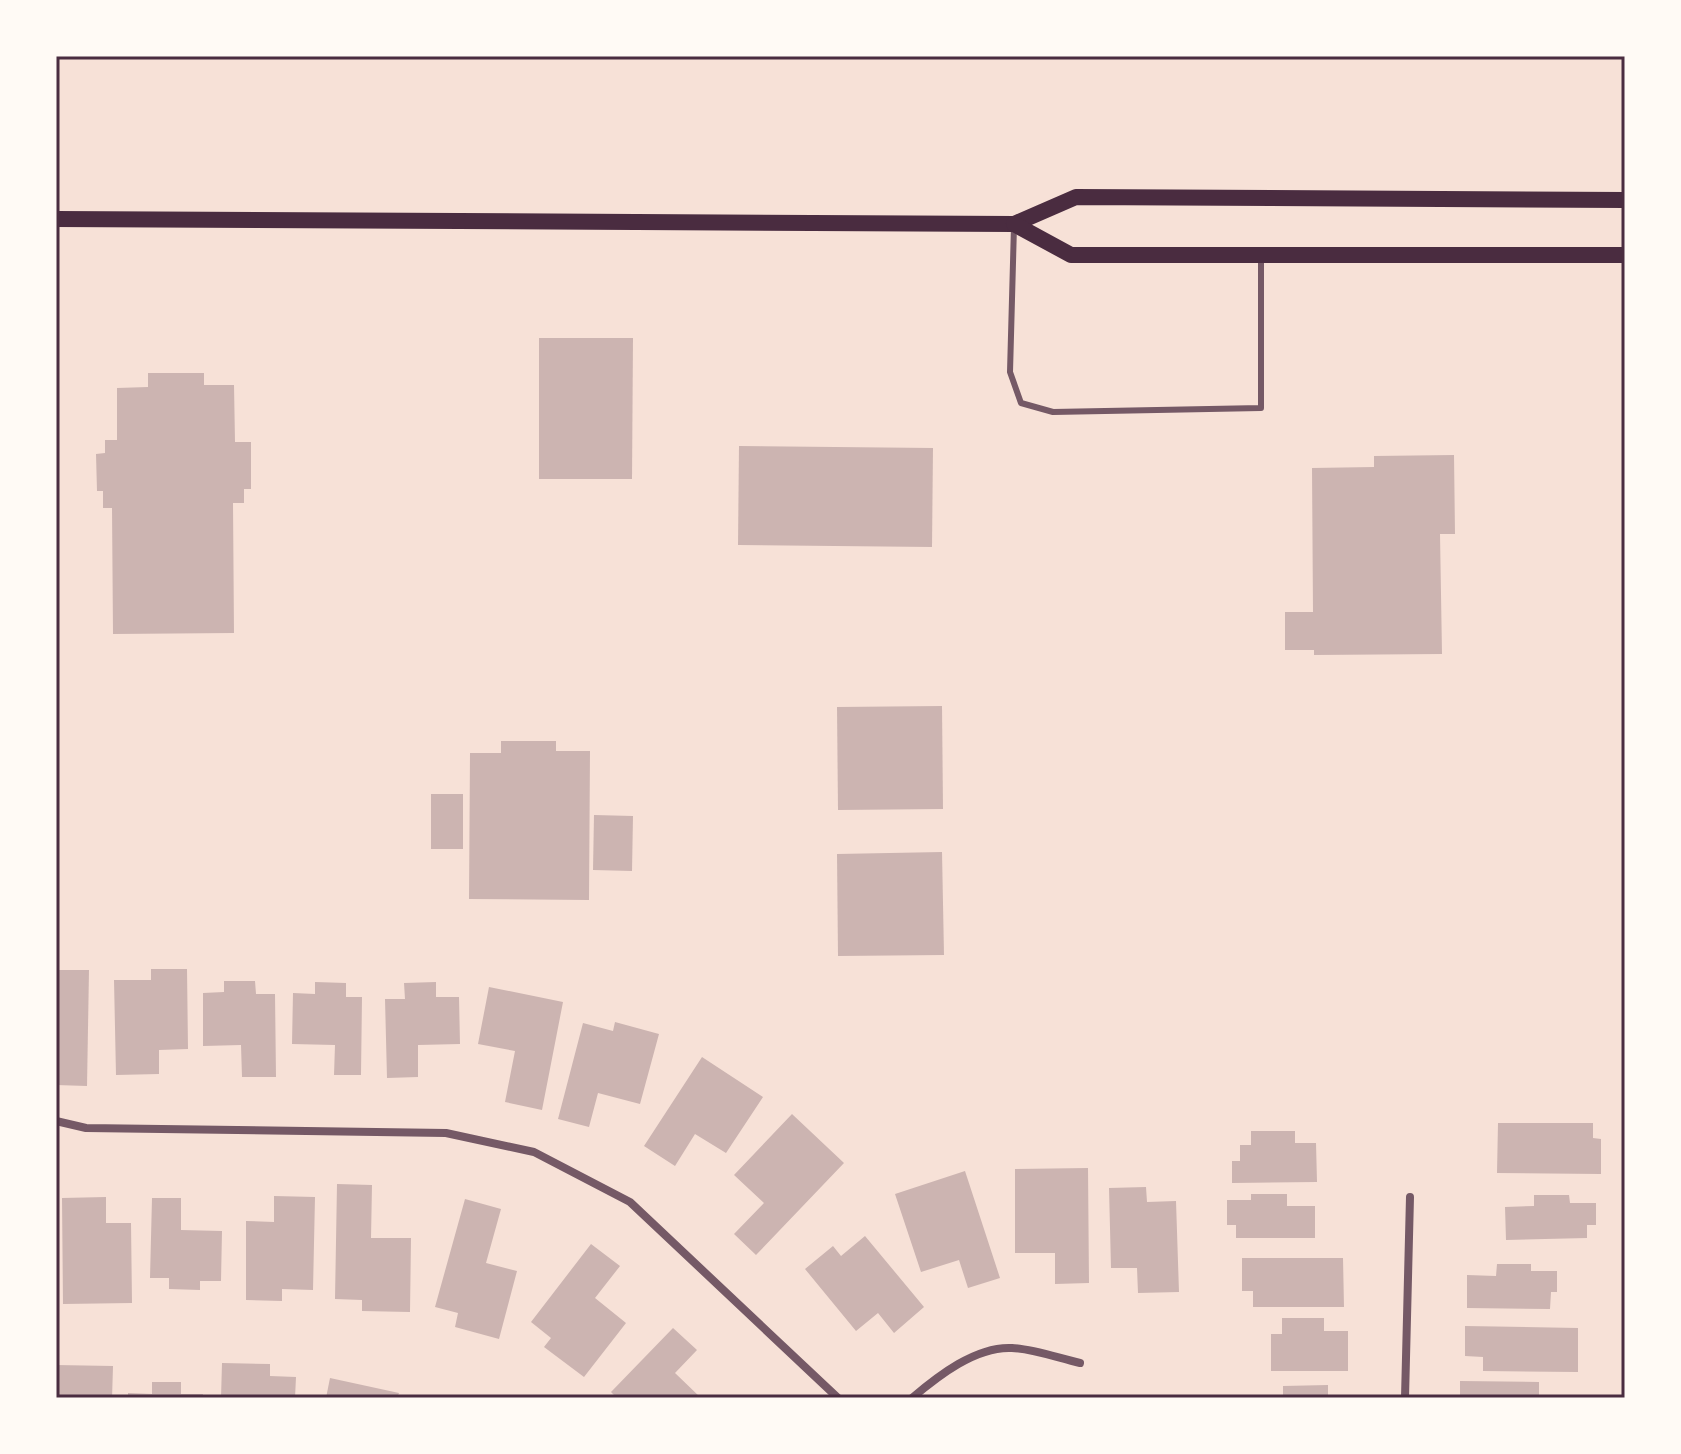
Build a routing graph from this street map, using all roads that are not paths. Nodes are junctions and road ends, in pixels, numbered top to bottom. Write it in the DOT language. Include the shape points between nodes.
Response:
graph roads {
  1 [pos="1625,200"];
  2 [pos="56,219"];
  3 [pos="1014,224"];
  4 [pos="1625,255"];
  5 [pos="1261,256"];
  6 [pos="56,1121"];
  7 [pos="1410,1197"];
  8 [pos="1080,1363"];
  9 [pos="838,1398"];
  10 [pos="912,1398"];
  11 [pos="1405,1398"];
  1 -- 3 [label="main road" via="1076,197"];
  2 -- 3 [label="main road"];
  3 -- 5 [label="main road" via="1071,255"];
  3 -- 5 [label="lane" via="1010,372 1021,403 1053,412 1261,408"];
  4 -- 5 [label="main road"];
  6 -- 9 [label="street" via="86,1128 446,1133 534,1152 630,1202"];
  7 -- 11 [label="street"];
  8 -- 10 [label="street" via="1010,1348 980,1354"];
}
